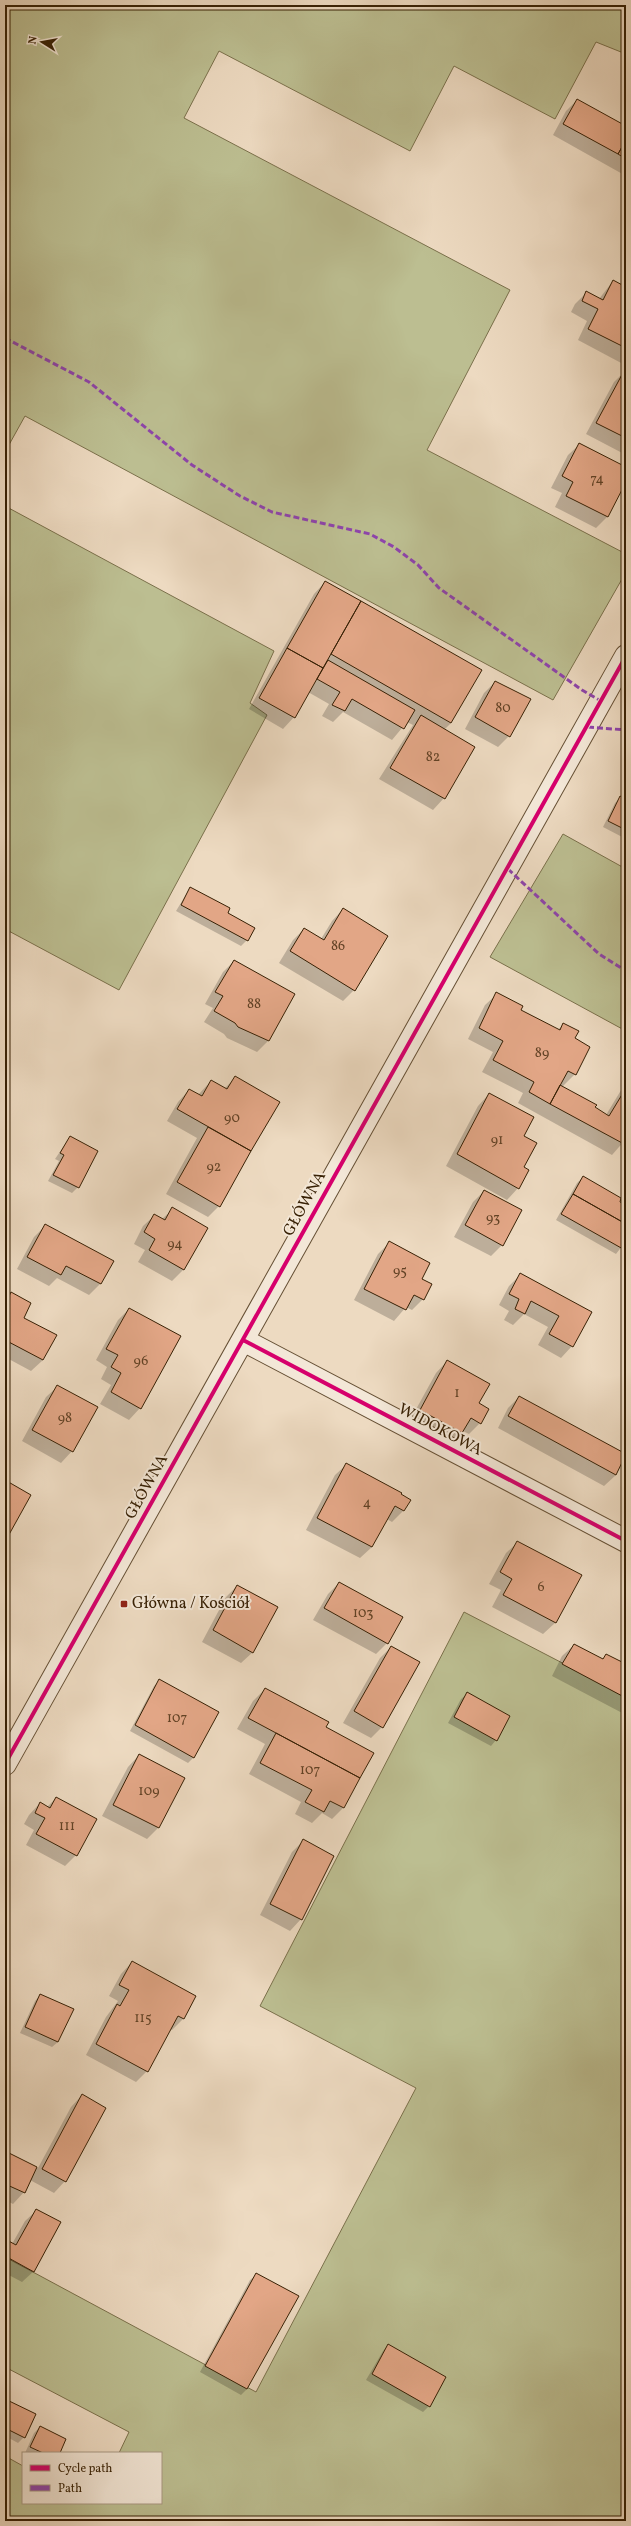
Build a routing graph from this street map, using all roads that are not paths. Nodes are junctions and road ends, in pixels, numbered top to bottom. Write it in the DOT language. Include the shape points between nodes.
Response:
graph roads {
  1 [pos="626,656"];
  2 [pos="243,1340"];
  3 [pos="626,1541"];
  4 [pos="5,1764"];
  1 -- 2 [label="street, GŁÓWNA"];
  2 -- 3 [label="street, WIDOKOWA"];
  2 -- 4 [label="street, GŁÓWNA"];
}
